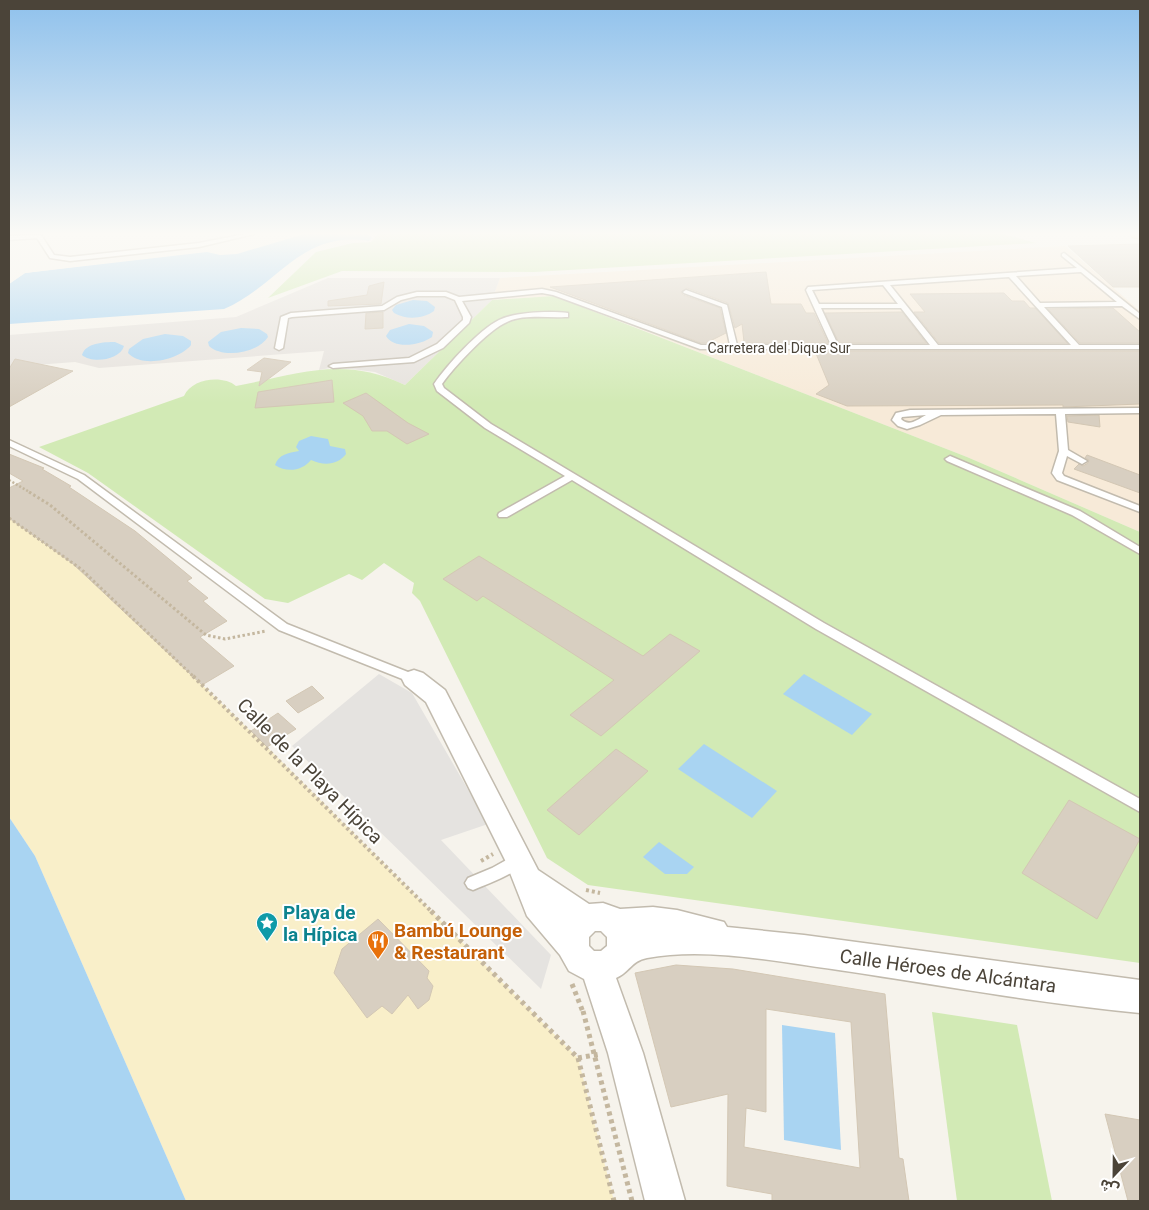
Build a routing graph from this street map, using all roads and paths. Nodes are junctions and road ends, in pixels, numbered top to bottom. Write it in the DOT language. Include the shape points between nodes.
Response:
graph roads {
  1 [pos="809,290"];
  2 [pos="890,290"];
  3 [pos="1025,290"];
  4 [pos="1108,290"];
  5 [pos="686,292"];
  6 [pos="458,299"];
  7 [pos="1124,304"];
  8 [pos="1038,305"];
  9 [pos="815,306"];
  10 [pos="903,306"];
  11 [pos="565,315"];
  12 [pos="1140,317"];
  13 [pos="1076,346"];
  14 [pos="734,347"];
  15 [pos="1140,347"];
  16 [pos="279,348"];
  17 [pos="836,348"];
  18 [pos="937,348"];
  19 [pos="333,366"];
  20 [pos="1140,410"];
  21 [pos="1060,411"];
  22 [pos="938,413"];
  23 [pos="9,443"];
  24 [pos="1064,451"];
  25 [pos="950,459"];
  26 [pos="1082,461"];
  27 [pos="571,477"];
  28 [pos="9,480"];
  29 [pos="1140,509"];
  30 [pos="503,515"];
  31 [pos="9,518"];
  32 [pos="1140,551"];
  33 [pos="283,627"];
  34 [pos="414,679"];
  35 [pos="1140,806"];
  36 [pos="524,870"];
  37 [pos="473,883"];
  38 [pos="599,941"];
  39 [pos="1140,997"];
  40 [pos="614,1201"];
  41 [pos="665,1201"];
  1 -- 9 [label="lane"];
  2 -- 10 [label="lane"];
  3 -- 8 [label="lane"];
  4 -- 7 [label="lane"];
  5 -- 14 [label="lane" via="724,306"];
  6 -- 14 [label="lane, Carretera del Dique Sur" via="549,292 695,346"];
  6 -- 16 [label="lane, Carretera del Dique Sur" via="446,294 417,294 399,298 384,308 289,315 285,317"];
  6 -- 19 [label="lane" via="466,321 436,349 404,361"];
  7 -- 8 [label="lane"];
  7 -- 12 [label="lane"];
  8 -- 13 [label="lane"];
  9 -- 10 [label="lane"];
  9 -- 17 [label="lane"];
  10 -- 18 [label="lane"];
  11 -- 27 [label="lane" via="499,322 446,372 438,384 445,395 488,426"];
  13 -- 15 [label="lane, Carretera del Dique Sur"];
  13 -- 18 [label="lane, Carretera del Dique Sur"];
  14 -- 17 [label="lane, Carretera del Dique Sur"];
  17 -- 18 [label="lane, Carretera del Dique Sur"];
  20 -- 21 [label="lane"];
  21 -- 22 [label="lane"];
  21 -- 24 [label="lane"];
  23 -- 33 [label="lane" via="81,477"];
  24 -- 26 [label="lane"];
  24 -- 29 [label="lane" via="1057,473 1060,478"];
  25 -- 32 [label="lane" via="1076,513"];
  27 -- 30 [label="lane"];
  27 -- 35 [label="lane" via="820,626"];
  28 -- 33 [label="path" via="50,505 206,635 224,639"];
  31 -- 40 [label="path, Calle de la Playa Hípica" via="81,569 267,747 578,1058"];
  33 -- 34 [label="lane"];
  34 -- 36 [label="street" via="436,696"];
  36 -- 37 [label="lane" via="497,873"];
  36 -- 38 [label="street" via="538,906"];
  38 -- 39 [label="street, Calle Héroes de Alcántara" via="755,944"];
  38 -- 41 [label="street" via="612,1005"];
}
